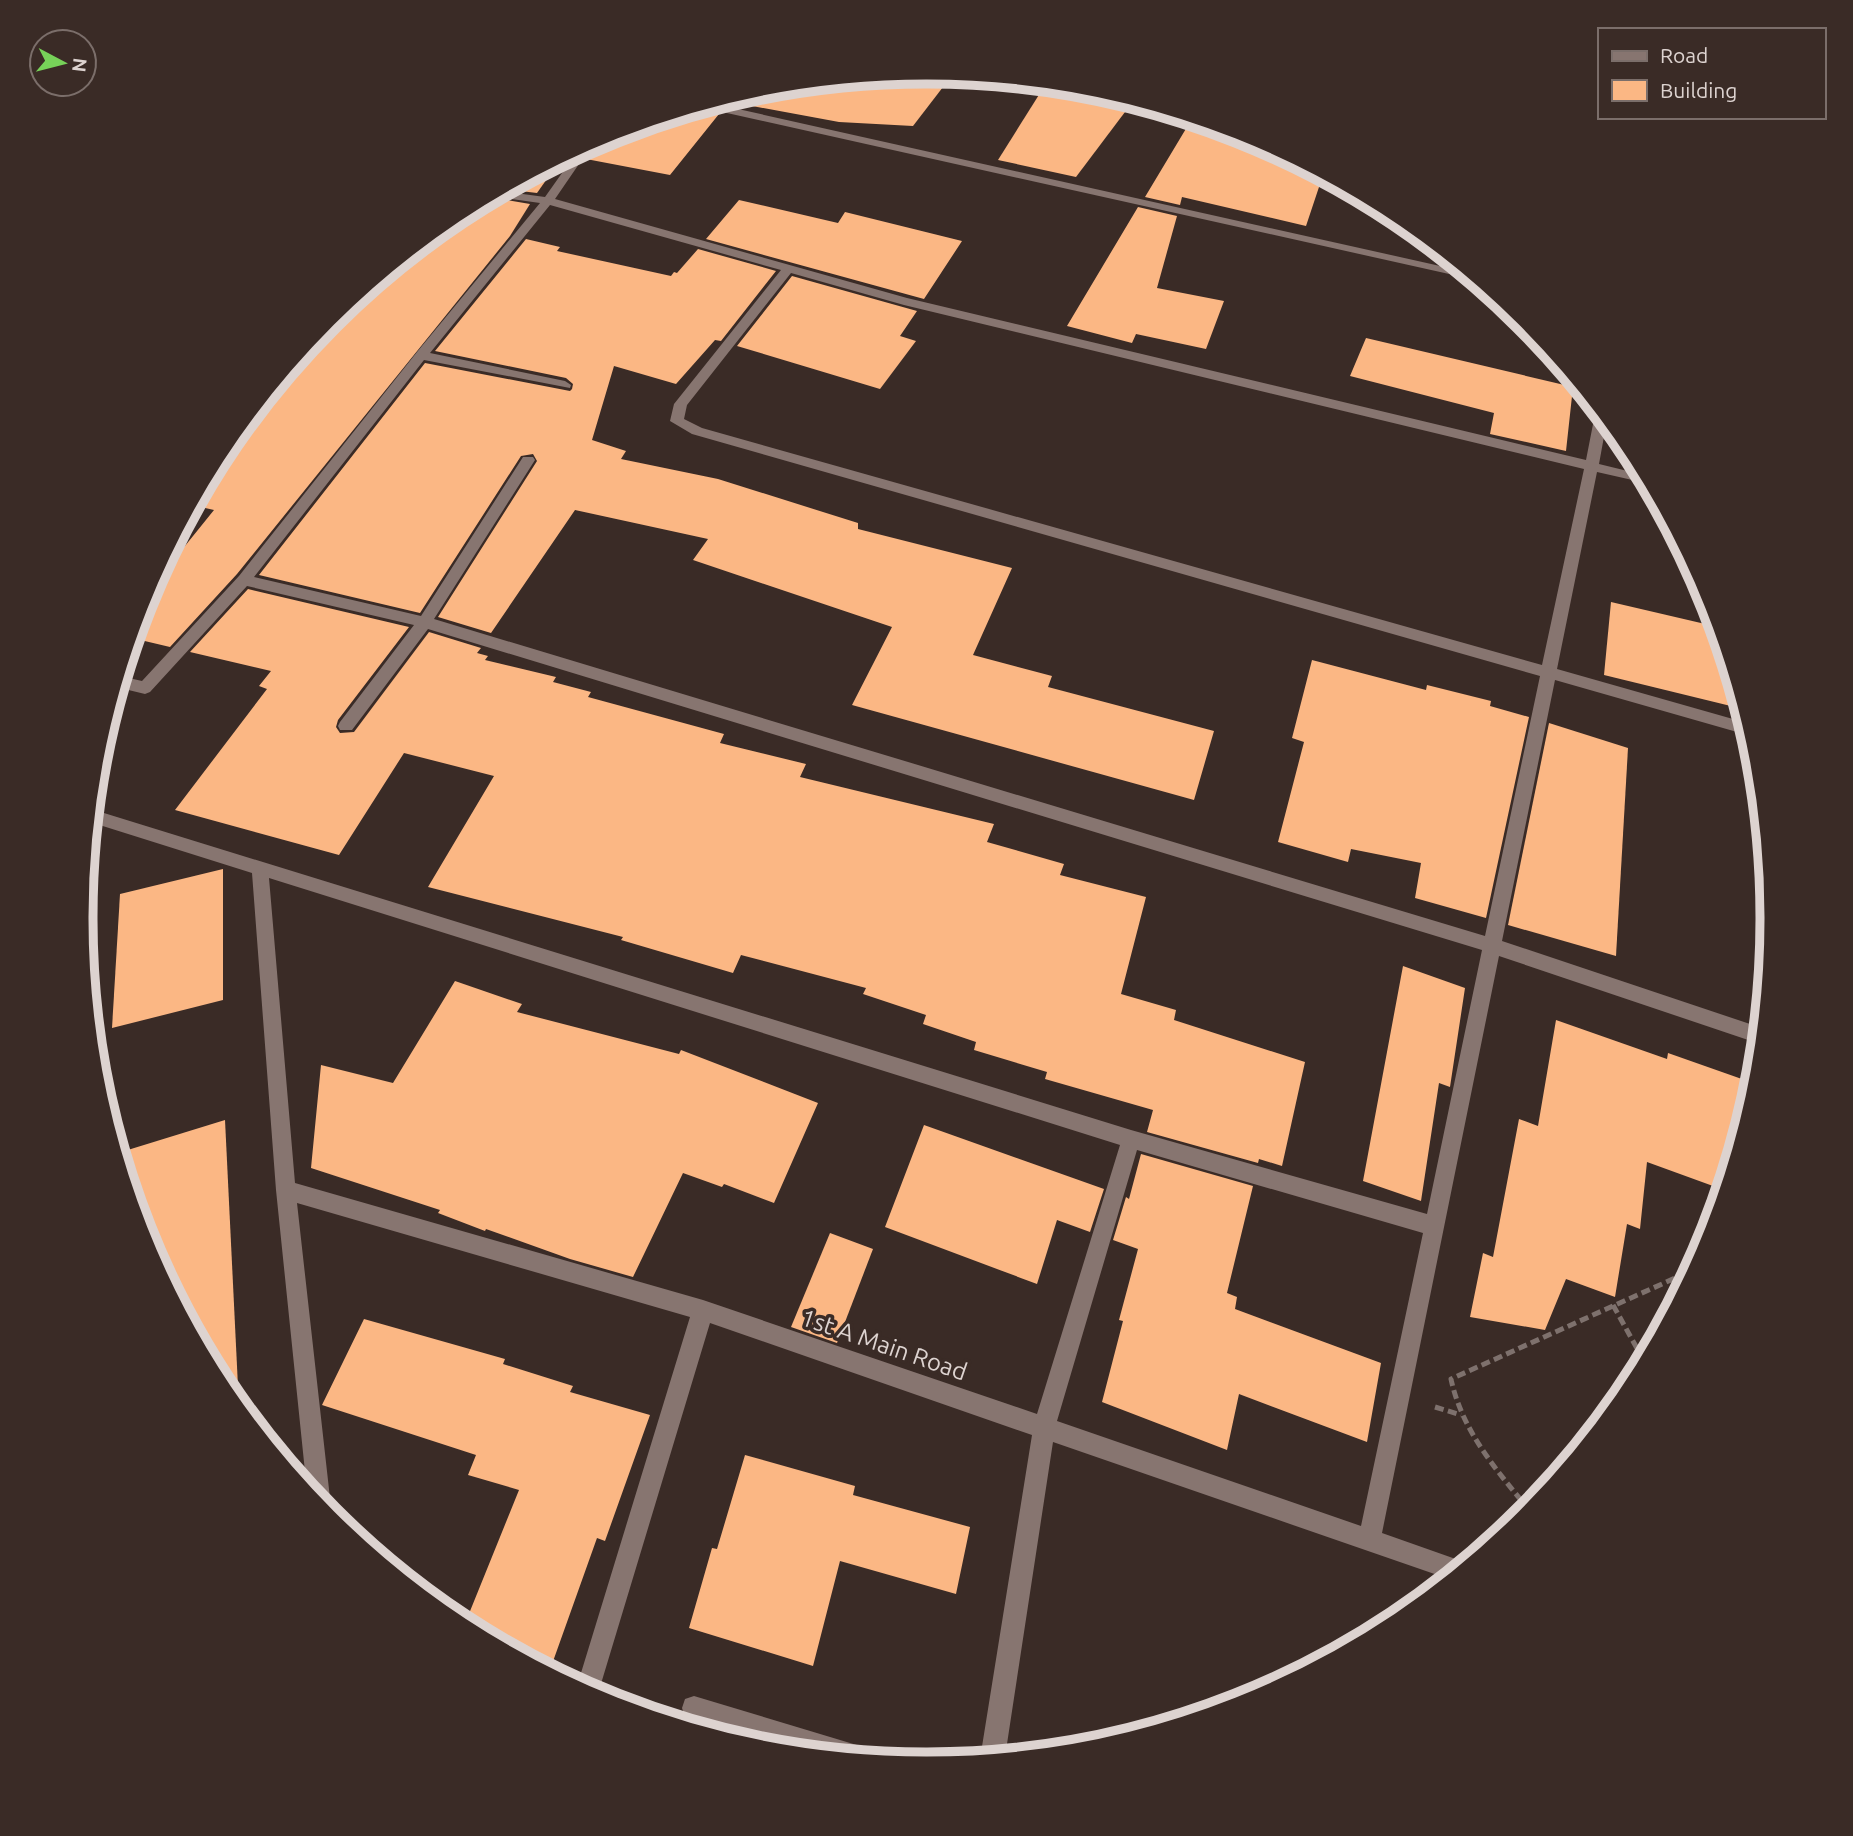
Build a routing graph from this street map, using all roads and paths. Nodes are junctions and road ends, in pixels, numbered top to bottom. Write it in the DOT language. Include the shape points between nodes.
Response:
graph roads {
  1 [pos="723,109"];
  2 [pos="575,162"];
  3 [pos="510,196"];
  4 [pos="548,201"];
  5 [pos="789,268"];
  6 [pos="1454,273"];
  7 [pos="421,355"];
  8 [pos="565,385"];
  9 [pos="1600,427"];
  10 [pos="528,460"];
  11 [pos="1593,466"];
  12 [pos="1634,477"];
  13 [pos="244,580"];
  14 [pos="425,622"];
  15 [pos="1550,674"];
  16 [pos="127,684"];
  17 [pos="346,726"];
  18 [pos="1738,727"];
  19 [pos="99,818"];
  20 [pos="260,867"];
  21 [pos="1493,946"];
  22 [pos="1752,1033"];
  23 [pos="1131,1139"];
  24 [pos="286,1190"];
  25 [pos="1435,1226"];
  26 [pos="1679,1276"];
  27 [pos="1613,1305"];
  28 [pos="704,1310"];
  29 [pos="1639,1351"];
  30 [pos="1044,1428"];
  31 [pos="318,1488"];
  32 [pos="1522,1501"];
  33 [pos="1369,1541"];
  34 [pos="1449,1568"];
  35 [pos="590,1681"];
  36 [pos="695,1707"];
  37 [pos="818,1745"];
  38 [pos="993,1749"];
  1 -- 6 [label="street"];
  2 -- 4 [label="street"];
  3 -- 4 [label="street"];
  4 -- 5 [label="street"];
  4 -- 7 [label="street"];
  5 -- 11 [label="street" via="918,304"];
  5 -- 15 [label="street" via="681,404 677,421 697,431"];
  7 -- 8 [label="street"];
  7 -- 13 [label="street"];
  9 -- 11 [label="street"];
  10 -- 14 [label="street"];
  11 -- 12 [label="street"];
  11 -- 15 [label="street"];
  13 -- 14 [label="street"];
  13 -- 16 [label="street" via="145,688"];
  14 -- 17 [label="street"];
  14 -- 21 [label="street"];
  15 -- 18 [label="street"];
  15 -- 21 [label="street"];
  19 -- 20 [label="street"];
  20 -- 23 [label="street"];
  20 -- 24 [label="street"];
  21 -- 22 [label="street"];
  21 -- 25 [label="street"];
  23 -- 25 [label="street"];
  23 -- 30 [label="street"];
  24 -- 28 [label="street, 1st A Main Road"];
  24 -- 31 [label="street"];
  25 -- 33 [label="street"];
  26 -- 27 [label="path"];
  27 -- 29 [label="path"];
  27 -- 32 [label="path" via="1451,1380 1461,1415"];
  28 -- 30 [label="street, 1st A Main Road"];
  28 -- 35 [label="street"];
  30 -- 33 [label="street, 1st A Main Road"];
  30 -- 38 [label="street"];
  33 -- 34 [label="street, 1st A Main Road"];
  36 -- 37 [label="street"];
}
